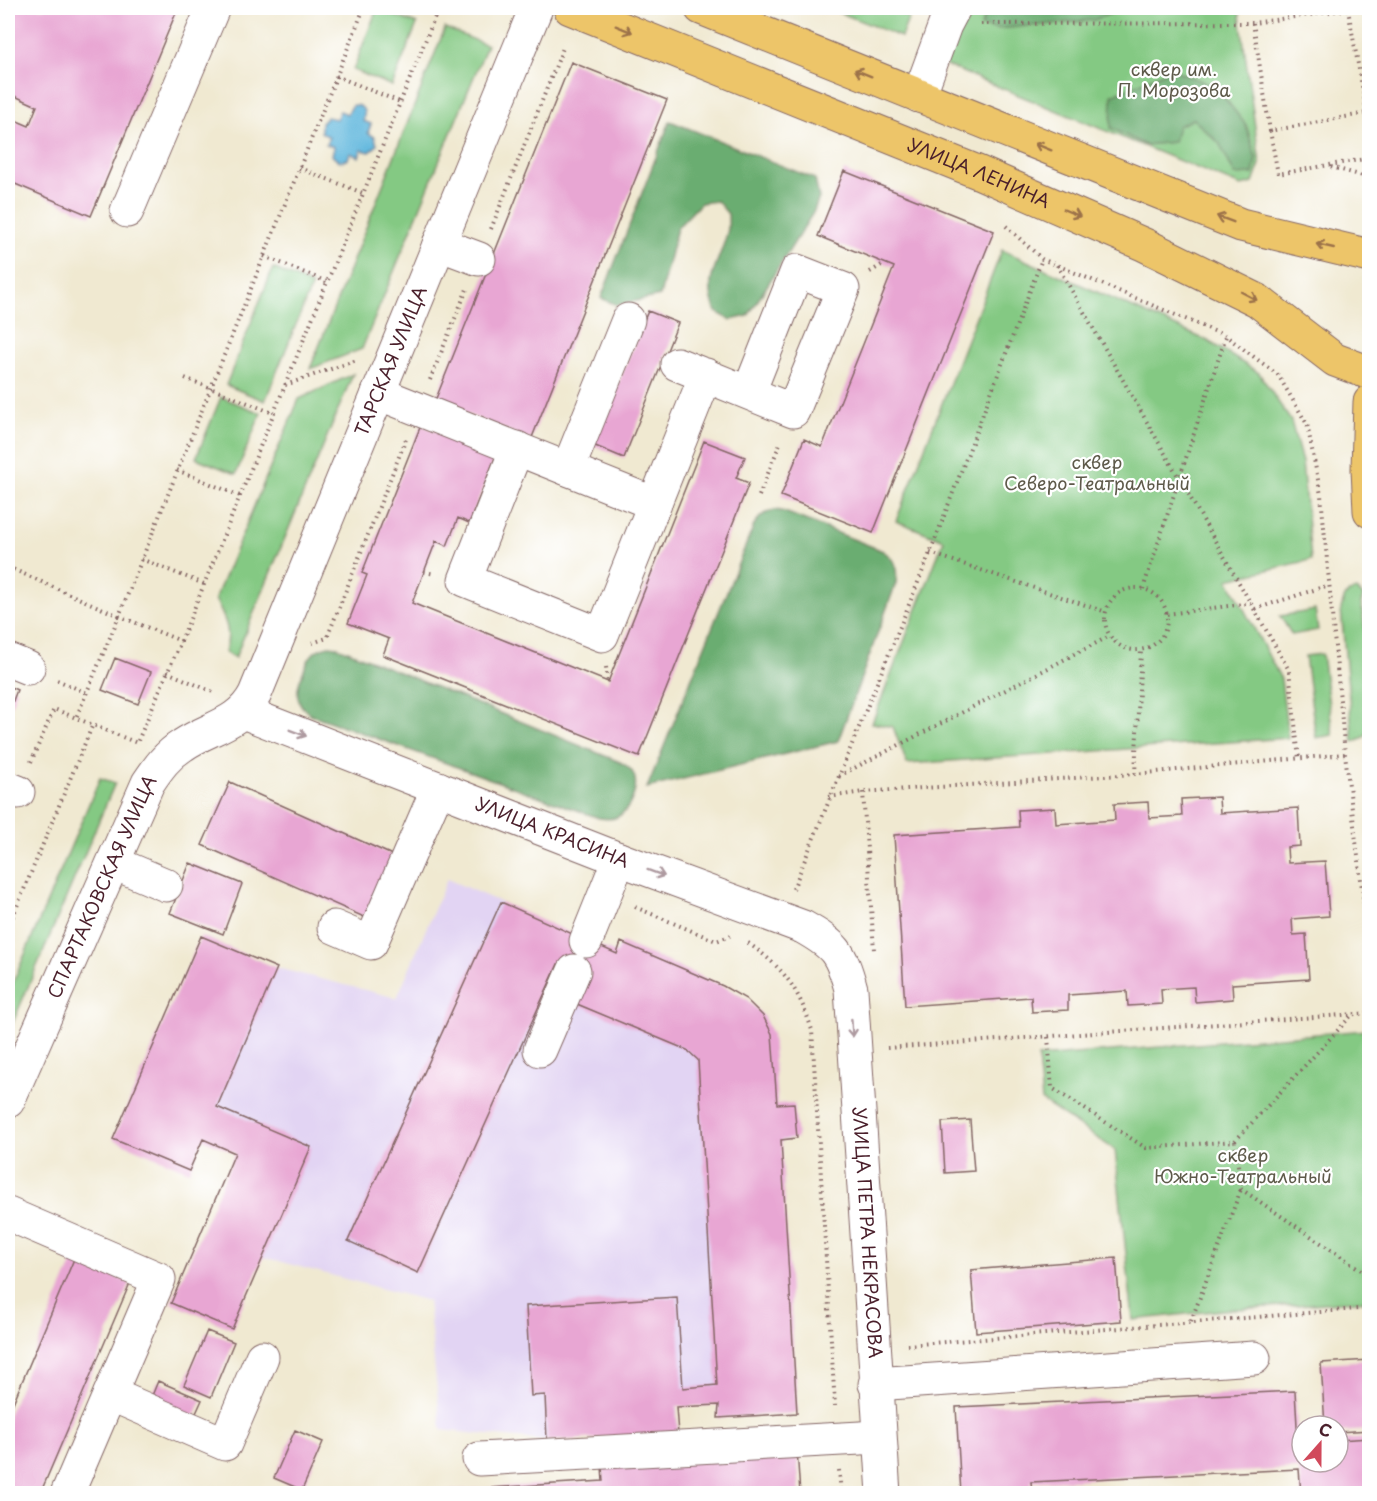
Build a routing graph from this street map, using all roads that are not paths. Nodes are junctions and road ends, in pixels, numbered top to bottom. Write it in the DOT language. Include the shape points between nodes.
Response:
graph roads {
  1 [pos="213,8"];
  2 [pos="536,8"];
  3 [pos="570,8"];
  4 [pos="701,8"];
  5 [pos="949,16"];
  6 [pos="919,96"];
  7 [pos="901,142"];
  8 [pos="127,211"];
  9 [pos="439,244"];
  10 [pos="1370,256"];
  11 [pos="478,259"];
  12 [pos="628,320"];
  13 [pos="1370,373"];
  14 [pos="749,392"];
  15 [pos="378,393"];
  16 [pos="1370,402"];
  17 [pos="517,448"];
  18 [pos="568,469"];
  19 [pos="655,504"];
  20 [pos="1370,511"];
  21 [pos="243,712"];
  22 [pos="438,788"];
  23 [pos="619,859"];
  24 [pos="114,863"];
  25 [pos="166,885"];
  26 [pos="334,927"];
  27 [pos="586,941"];
  28 [pos="846,970"];
  29 [pos="574,971"];
  30 [pos="540,1050"];
  31 [pos="8,1101"];
  32 [pos="8,1214"];
  33 [pos="262,1357"];
  34 [pos="1254,1358"];
  35 [pos="875,1384"];
  36 [pos="110,1394"];
  37 [pos="879,1437"];
  38 [pos="479,1459"];
  39 [pos="67,1494"];
  40 [pos="884,1494"];
  1 -- 8 [label="street"];
  2 -- 9 [label="street, ТАРСКАЯ УЛИЦА"];
  3 -- 7 [label="main road, УЛИЦА ЛЕНИНА, one-way"];
  6 -- 4 [label="main road, one-way"];
  5 -- 6 [label="street"];
  6 -- 7 [label="main road"];
  10 -- 6 [label="main road, one-way" via="1242,225"];
  7 -- 13 [label="main road, УЛИЦА ЛЕНИНА, one-way" via="1213,277 1257,300 1335,360"];
  9 -- 11 [label="street"];
  9 -- 15 [label="street, ТАРСКАЯ УЛИЦА"];
  12 -- 18 [label="street"];
  14 -- 14 [label="street" via="797,271 843,289 794,411"];
  14 -- 19 [label="street" via="692,370"];
  15 -- 17 [label="street"];
  15 -- 21 [label="street, ТАРСКАЯ УЛИЦА" via="258,686"];
  16 -- 20 [label="main road"];
  17 -- 18 [label="street"];
  17 -- 19 [label="street" via="465,580 492,591 603,635"];
  18 -- 19 [label="street"];
  21 -- 22 [label="street, УЛИЦА КРАСИНА, one-way"];
  21 -- 24 [label="street, СПАРТАКОВСКАЯ УЛИЦА" via="184,744 165,759 148,783"];
  22 -- 23 [label="street, УЛИЦА КРАСИНА"];
  22 -- 26 [label="street" via="371,943"];
  23 -- 27 [label="street"];
  23 -- 28 [label="street, УЛИЦА КРАСИНА, one-way" via="803,927 826,940"];
  24 -- 25 [label="street"];
  24 -- 31 [label="street, СПАРТАКОВСКАЯ УЛИЦА"];
  28 -- 35 [label="street, УЛИЦА ПЕТРА НЕКРАСОВА, one-way" via="851,989"];
  29 -- 30 [label="street"];
  32 -- 36 [label="street" via="159,1279"];
  33 -- 36 [label="street" via="225,1444"];
  34 -- 35 [label="street"];
  35 -- 37 [label="street, УЛИЦА ПЕТРА НЕКРАСОВА"];
  36 -- 39 [label="street"];
  37 -- 38 [label="street"];
  37 -- 40 [label="street, УЛИЦА ПЕТРА НЕКРАСОВА"];
}
